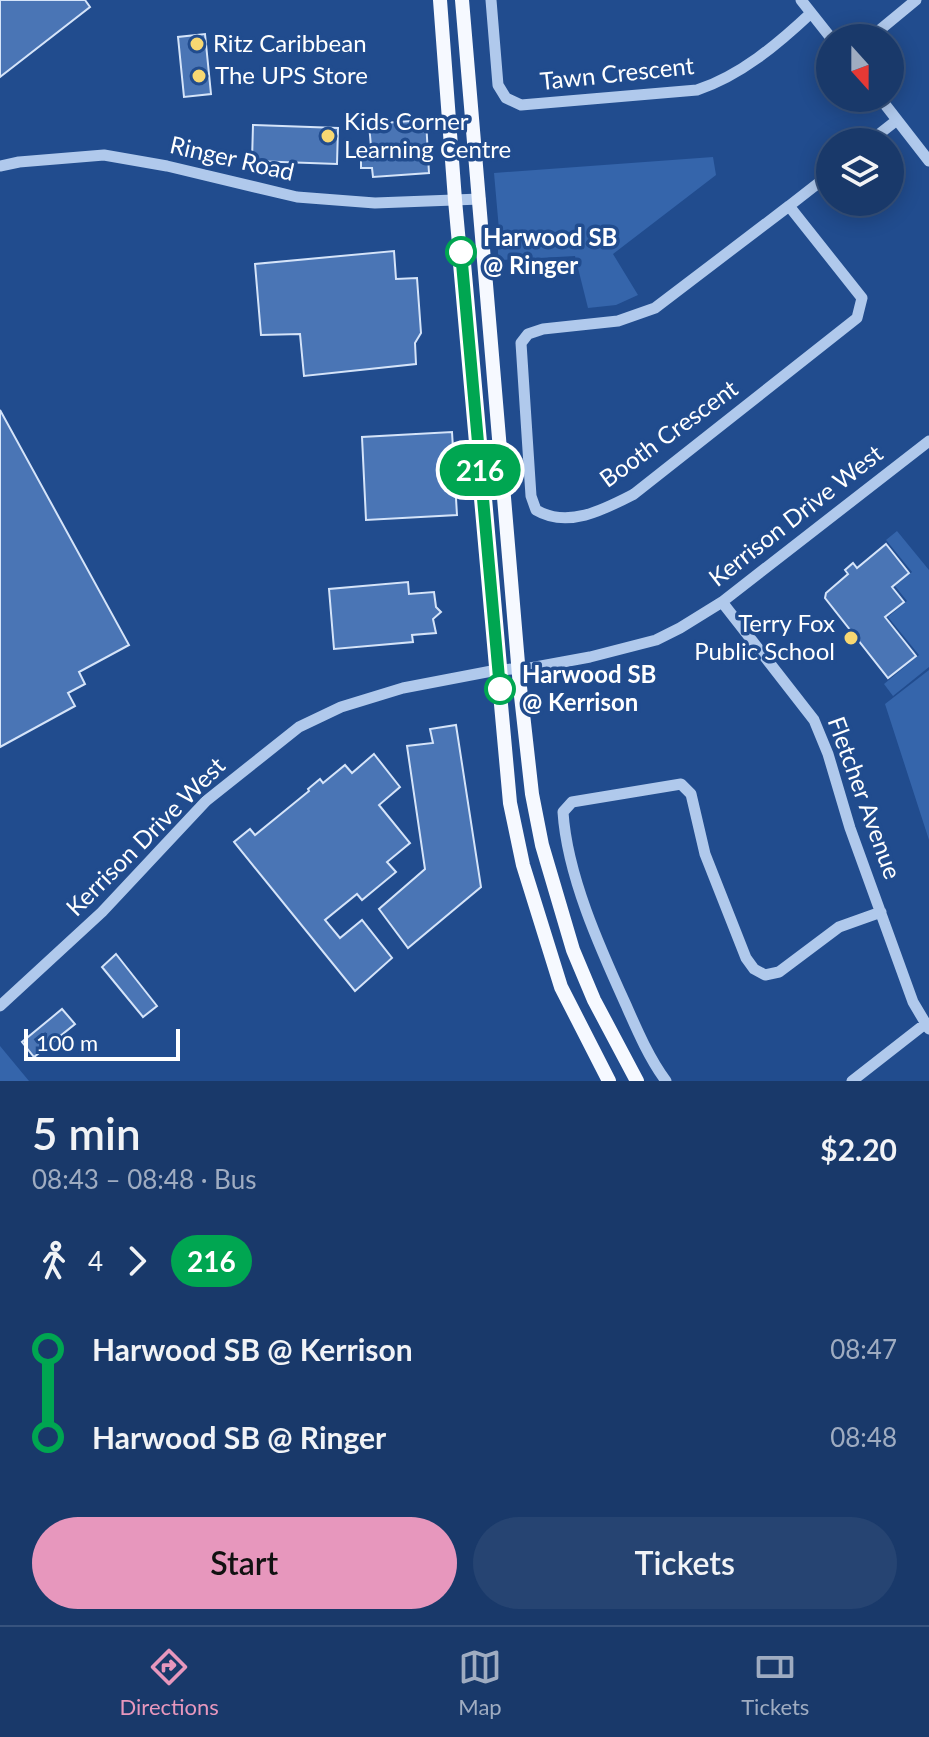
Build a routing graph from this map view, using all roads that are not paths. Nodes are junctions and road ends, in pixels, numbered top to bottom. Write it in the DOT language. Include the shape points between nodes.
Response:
graph roads {
  1 [pos="440,0"];
  2 [pos="462,0"];
  3 [pos="491,0"];
  4 [pos="801,0"];
  5 [pos="916,0"];
  6 [pos="811,13"];
  7 [pos="820,24"];
  8 [pos="887,24"];
  9 [pos="891,112"];
  10 [pos="897,120"];
  11 [pos="887,128"];
  12 [pos="929,161"];
  13 [pos="0,166"];
  14 [pos="816,185"];
  15 [pos="480,199"];
  16 [pos="455,200"];
  17 [pos="789,206"];
  18 [pos="929,441"];
  19 [pos="722,602"];
  20 [pos="519,668"];
  21 [pos="497,670"];
  22 [pos="881,912"];
  23 [pos="0,1006"];
  24 [pos="927,1027"];
  25 [pos="609,1081"];
  26 [pos="637,1081"];
  27 [pos="666,1081"];
  28 [pos="852,1081"];
  1 -- 16 [label="main road"];
  2 -- 15 [label="main road"];
  3 -- 6 [label="street, Tawn Crescent" via="498,85 506,98 521,105 697,90 721,83"];
  4 -- 6 [label="street"];
  5 -- 8 [label="street"];
  6 -- 7 [label="street"];
  9 -- 10 [label="street"];
  10 -- 11 [label="street"];
  10 -- 12 [label="street"];
  13 -- 16 [label="street, Ringer Road" via="104,155 297,197 375,203"];
  14 -- 17 [label="street, Booth Crescent"];
  15 -- 16 [label="street, Ringer Road"];
  15 -- 20 [label="main road"];
  16 -- 21 [label="main road"];
  17 -- 17 [label="street, Booth Crescent" via="655,308 618,321 528,334 521,343 536,510 558,518 598,512 634,494 857,318 862,298"];
  18 -- 19 [label="street, Kerrison Drive West"];
  19 -- 20 [label="street, Kerrison Drive West" via="656,640"];
  19 -- 22 [label="street, Fletcher Avenue" via="814,720"];
  20 -- 21 [label="street, Kerrison Drive West"];
  20 -- 26 [label="main road" via="542,845 573,950"];
  21 -- 23 [label="street, Kerrison Drive West" via="366,698 299,727 206,801 102,912"];
  21 -- 25 [label="main road" via="510,803 523,865 561,987"];
  22 -- 24 [label="street, Fletcher Avenue"];
  22 -- 27 [label="street" via="839,927 779,972 765,975 746,958 705,854 691,794 681,784 572,802 563,812 564,832 594,935"];
  24 -- 28 [label="street"];
}
